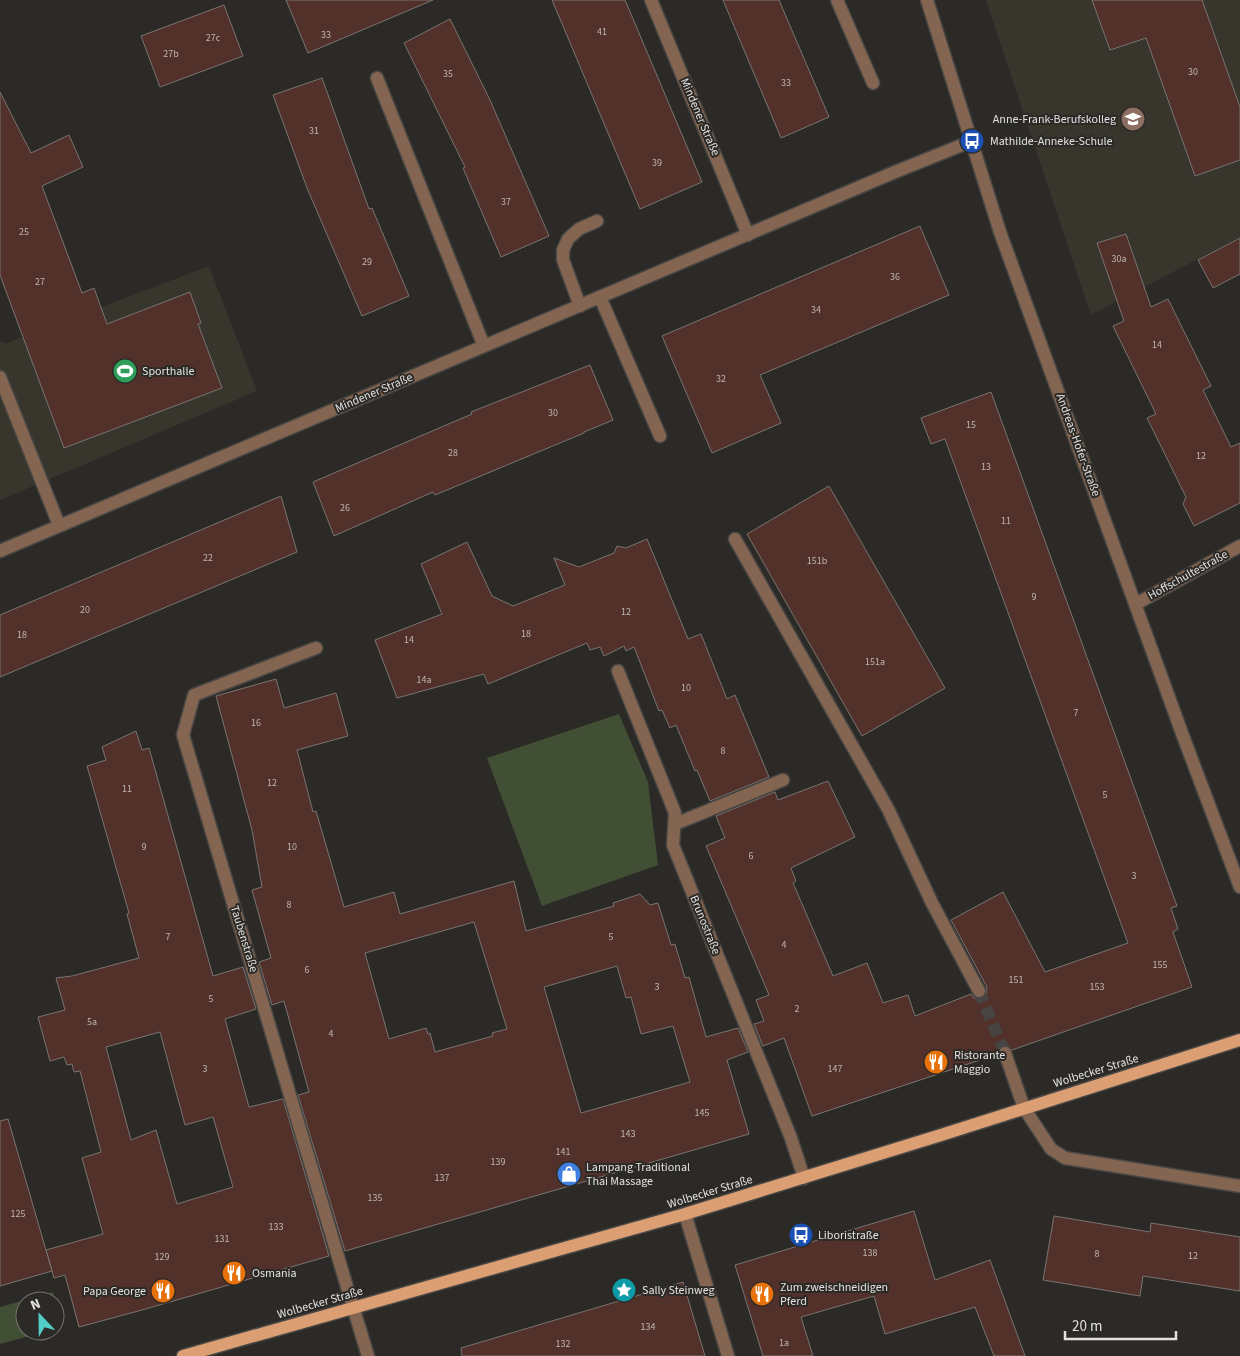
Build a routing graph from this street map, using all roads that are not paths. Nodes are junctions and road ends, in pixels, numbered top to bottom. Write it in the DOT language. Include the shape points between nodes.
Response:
graph roads {
  1 [pos="651,0"];
  2 [pos="837,0"];
  3 [pos="927,0"];
  4 [pos="377,78"];
  5 [pos="873,83"];
  6 [pos="972,141"];
  7 [pos="597,221"];
  8 [pos="748,235"];
  9 [pos="600,297"];
  10 [pos="580,306"];
  11 [pos="484,346"];
  12 [pos="0,377"];
  13 [pos="660,436"];
  14 [pos="59,525"];
  15 [pos="735,539"];
  16 [pos="1240,546"];
  17 [pos="0,551"];
  18 [pos="1136,604"];
  19 [pos="316,648"];
  20 [pos="618,670"];
  21 [pos="783,780"];
  22 [pos="674,824"];
  23 [pos="1240,887"];
  24 [pos="979,991"];
  25 [pos="1240,1040"];
  26 [pos="1005,1053"];
  27 [pos="1024,1108"];
  28 [pos="804,1178"];
  29 [pos="1240,1186"];
  30 [pos="685,1214"];
  31 [pos="354,1308"];
  32 [pos="183,1356"];
  33 [pos="368,1356"];
  34 [pos="728,1356"];
  1 -- 8 [label="street, Mindener Straße"];
  2 -- 5 [label="street"];
  3 -- 6 [label="street, Andreas-Hofer-Straße"];
  4 -- 11 [label="street"];
  6 -- 8 [label="street, Mindener Straße"];
  6 -- 18 [label="street, Andreas-Hofer-Straße" via="1000,232"];
  7 -- 10 [label="street" via="579,229 568,239 563,250 562,260"];
  8 -- 9 [label="street, Mindener Straße"];
  9 -- 10 [label="street, Mindener Straße"];
  9 -- 13 [label="street"];
  10 -- 11 [label="street, Mindener Straße"];
  11 -- 14 [label="street, Mindener Straße"];
  12 -- 14 [label="street"];
  14 -- 17 [label="street, Mindener Straße"];
  15 -- 24 [label="street" via="888,809 932,903"];
  16 -- 18 [label="street, Hoffschultestraße"];
  18 -- 23 [label="street, Andreas-Hofer-Straße"];
  19 -- 31 [label="street, Taubenstraße" via="194,695 183,735"];
  20 -- 22 [label="street, Brunostraße" via="675,813"];
  21 -- 22 [label="street"];
  22 -- 28 [label="street, Brunostraße" via="673,845 791,1138"];
  25 -- 27 [label="main road, Wolbecker Straße"];
  26 -- 27 [label="street"];
  27 -- 28 [label="main road, Wolbecker Straße"];
  27 -- 29 [label="street" via="1051,1149 1065,1158"];
  28 -- 30 [label="main road, Wolbecker Straße"];
  30 -- 31 [label="main road, Wolbecker Straße"];
  30 -- 34 [label="street"];
  31 -- 32 [label="main road, Wolbecker Straße"];
  31 -- 33 [label="street, Taubenstraße"];
}
